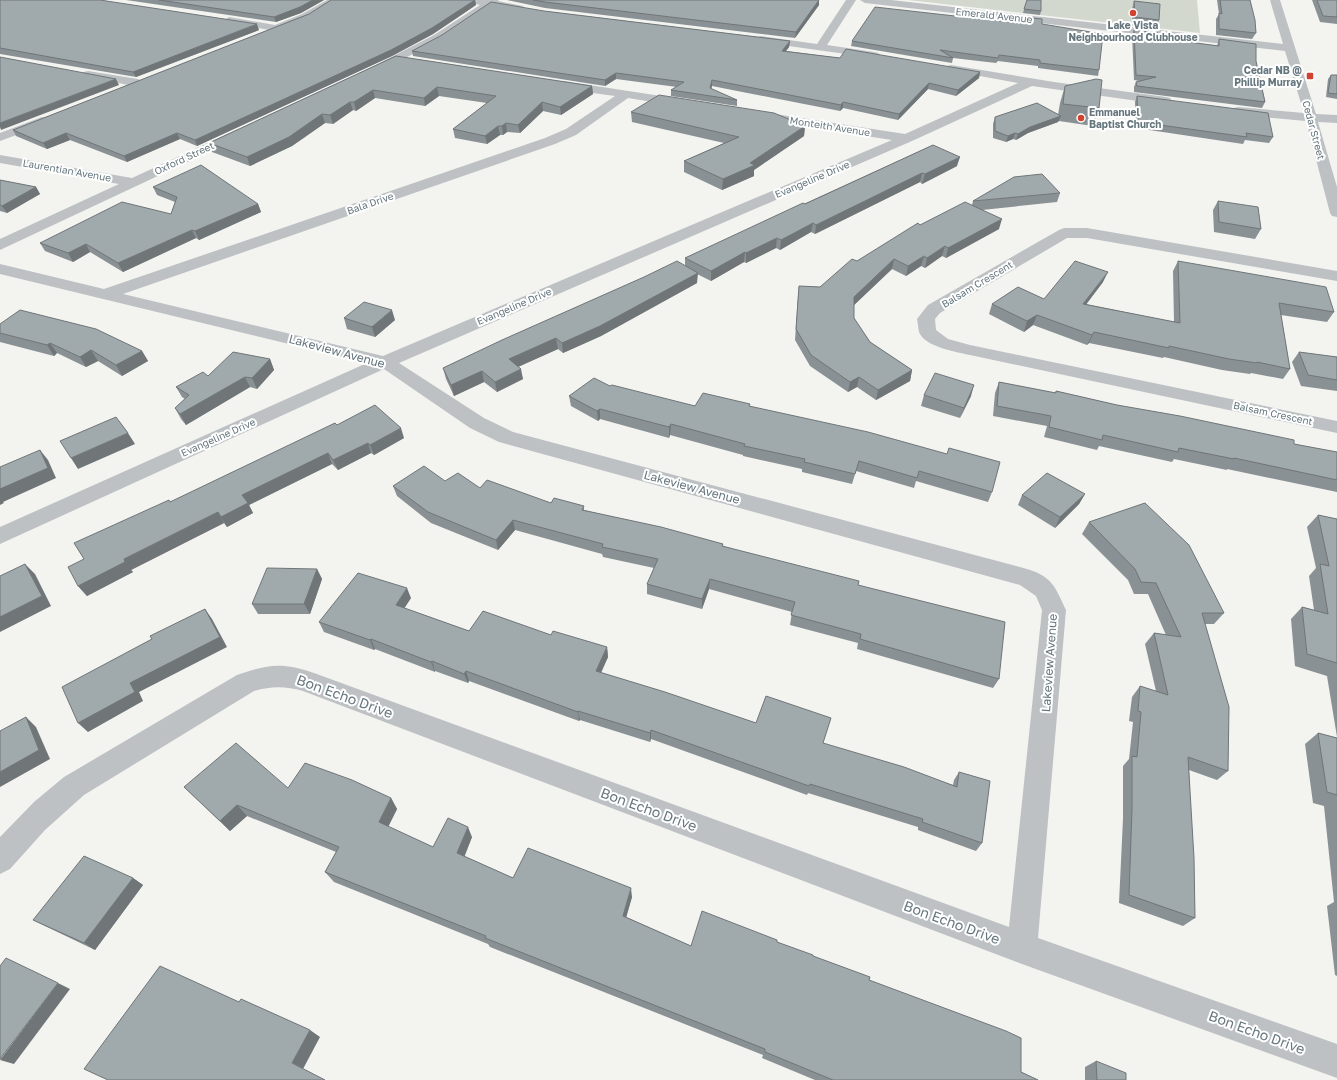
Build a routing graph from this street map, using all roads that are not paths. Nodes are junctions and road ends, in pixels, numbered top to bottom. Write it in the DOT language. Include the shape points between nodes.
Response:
graph roads {
  1 [pos="334,0"];
  2 [pos="471,0"];
  3 [pos="851,0"];
  4 [pos="865,0"];
  5 [pos="1276,0"];
  6 [pos="491,2"];
  7 [pos="531,10"];
  8 [pos="221,19"];
  9 [pos="275,28"];
  10 [pos="253,36"];
  11 [pos="750,37"];
  12 [pos="821,46"];
  13 [pos="1290,48"];
  14 [pos="884,56"];
  15 [pos="397,59"];
  16 [pos="416,62"];
  17 [pos="943,67"];
  18 [pos="76,72"];
  19 [pos="361,76"];
  20 [pos="152,77"];
  21 [pos="548,82"];
  22 [pos="1032,82"];
  23 [pos="138,83"];
  24 [pos="116,92"];
  25 [pos="626,94"];
  26 [pos="1179,103"];
  27 [pos="696,105"];
  28 [pos="1226,109"];
  29 [pos="751,114"];
  30 [pos="51,117"];
  31 [pos="1311,118"];
  32 [pos="1337,119"];
  33 [pos="247,129"];
  34 [pos="0,138"];
  35 [pos="907,138"];
  36 [pos="0,158"];
  37 [pos="133,182"];
  38 [pos="1337,212"];
  39 [pos="0,245"];
  40 [pos="0,269"];
  41 [pos="1337,276"];
  42 [pos="106,294"];
  43 [pos="385,362"];
  44 [pos="1337,427"];
  45 [pos="0,536"];
  46 [pos="0,859"];
  47 [pos="1022,948"];
  48 [pos="1337,1061"];
  1 -- 9 [label="street" via="306,16"];
  2 -- 6 [label="street"];
  3 -- 12 [label="street"];
  4 -- 13 [label="street, Emerald Avenue"];
  5 -- 13 [label="street, Cedar Street"];
  6 -- 7 [label="street"];
  6 -- 15 [label="street" via="438,37"];
  8 -- 9 [label="street"];
  9 -- 10 [label="street"];
  11 -- 12 [label="street"];
  12 -- 14 [label="street"];
  13 -- 31 [label="street, Cedar Street"];
  15 -- 16 [label="street"];
  15 -- 19 [label="street"];
  17 -- 22 [label="street"];
  18 -- 23 [label="street"];
  20 -- 23 [label="street"];
  21 -- 25 [label="street"];
  22 -- 26 [label="street"];
  22 -- 35 [label="street, Evangeline Drive"];
  23 -- 24 [label="street"];
  25 -- 27 [label="street"];
  25 -- 42 [label="street, Bala Drive" via="571,132 550,141"];
  28 -- 31 [label="street"];
  29 -- 35 [label="street, Monteith Avenue"];
  30 -- 34 [label="street"];
  31 -- 32 [label="street"];
  31 -- 38 [label="street, Cedar Street"];
  33 -- 37 [label="street, Oxford Street"];
  35 -- 43 [label="street, Evangeline Drive"];
  36 -- 37 [label="street, Laurentian Avenue"];
  37 -- 39 [label="street, Oxford Street"];
  40 -- 42 [label="street, Lakeview Avenue"];
  41 -- 44 [label="street, Balsam Crescent" via="1088,233 1064,233 934,309 926,319 928,332 942,343 956,347"];
  42 -- 43 [label="street, Lakeview Avenue"];
  43 -- 45 [label="street, Evangeline Drive"];
  43 -- 47 [label="street, Lakeview Avenue" via="477,423 506,437 1016,574 1045,590 1054,610 1053,627"];
  46 -- 47 [label="street, Bon Echo Drive" via="34,820 74,786 246,683 264,676 284,675"];
  47 -- 48 [label="street, Bon Echo Drive"];
}
